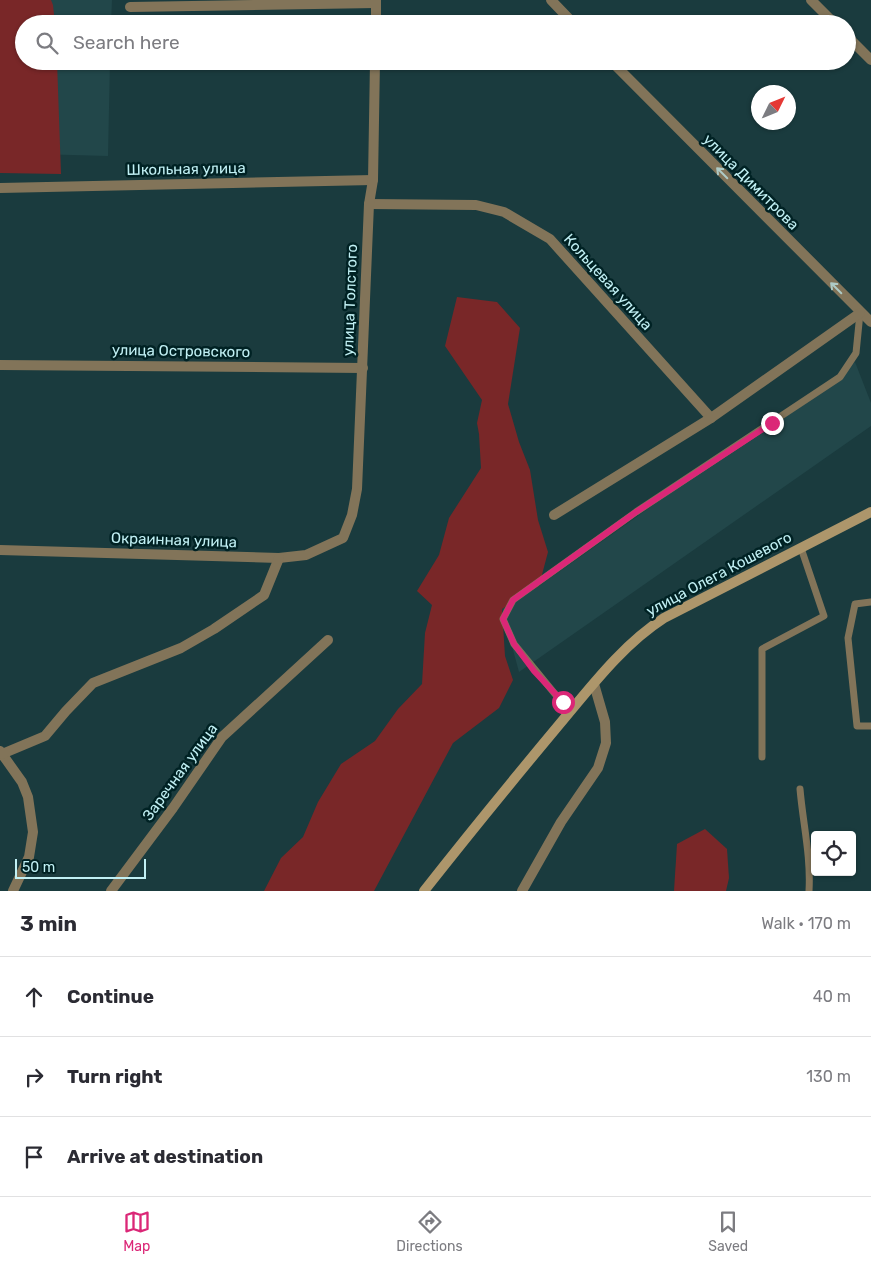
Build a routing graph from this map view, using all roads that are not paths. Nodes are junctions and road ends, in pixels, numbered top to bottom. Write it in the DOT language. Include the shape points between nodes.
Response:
graph roads {
  1 [pos="551,0"];
  2 [pos="812,0"];
  3 [pos="376,2"];
  4 [pos="130,7"];
  5 [pos="376,15"];
  6 [pos="565,15"];
  7 [pos="826,15"];
  8 [pos="856,45"];
  9 [pos="871,60"];
  10 [pos="375,70"];
  11 [pos="620,70"];
  12 [pos="373,180"];
  13 [pos="0,188"];
  14 [pos="369,204"];
  15 [pos="860,313"];
  16 [pos="871,322"];
  17 [pos="0,365"];
  18 [pos="362,368"];
  19 [pos="711,418"];
  20 [pos="871,512"];
  21 [pos="554,515"];
  22 [pos="343,538"];
  23 [pos="800,548"];
  24 [pos="0,550"];
  25 [pos="278,558"];
  26 [pos="871,602"];
  27 [pos="328,640"];
  28 [pos="594,684"];
  29 [pos="572,709"];
  30 [pos="871,726"];
  31 [pos="1,752"];
  32 [pos="762,757"];
  33 [pos="800,790"];
  34 [pos="13,891"];
  35 [pos="111,891"];
  36 [pos="424,891"];
  37 [pos="522,891"];
  38 [pos="809,891"];
  1 -- 6 [label="street"];
  2 -- 7 [label="street"];
  3 -- 4 [label="street"];
  3 -- 5 [label="street"];
  8 -- 9 [label="street"];
  10 -- 12 [label="street, улица Толстого"];
  15 -- 11 [label="street, улица Димитрова, one-way"];
  12 -- 13 [label="street, Школьная улица"];
  12 -- 14 [label="street, улица Толстого"];
  14 -- 18 [label="street, улица Толстого"];
  14 -- 19 [label="street, Кольцевая улица" via="476,205 504,212 550,239"];
  15 -- 16 [label="street, улица Димитрова"];
  15 -- 19 [label="street"];
  15 -- 29 [label="lane" via="856,353 840,377 636,512 513,600 503,619 514,644 555,694"];
  17 -- 18 [label="street, улица Островского"];
  18 -- 22 [label="street, улица Толстого" via="357,489"];
  19 -- 21 [label="street"];
  20 -- 23 [label="street, улица Олега Кошевого"];
  22 -- 25 [label="street, Окраинная улица" via="306,555"];
  23 -- 28 [label="street, улица Олега Кошевого" via="648,628"];
  23 -- 32 [label="lane" via="824,616 762,649"];
  24 -- 25 [label="street, Окраинная улица"];
  25 -- 31 [label="street" via="264,595 181,648 93,683 46,736"];
  26 -- 30 [label="lane" via="855,604 848,638 857,726"];
  27 -- 35 [label="street, Заречная улица" via="222,737"];
  28 -- 29 [label="street, улица Олега Кошевого"];
  28 -- 37 [label="street" via="605,722 606,743 598,768 560,822"];
  29 -- 36 [label="street, улица Олега Кошевого"];
  31 -- 34 [label="street" via="22,782 28,797 33,832 29,857"];
  33 -- 38 [label="lane" via="808,847"];
}
